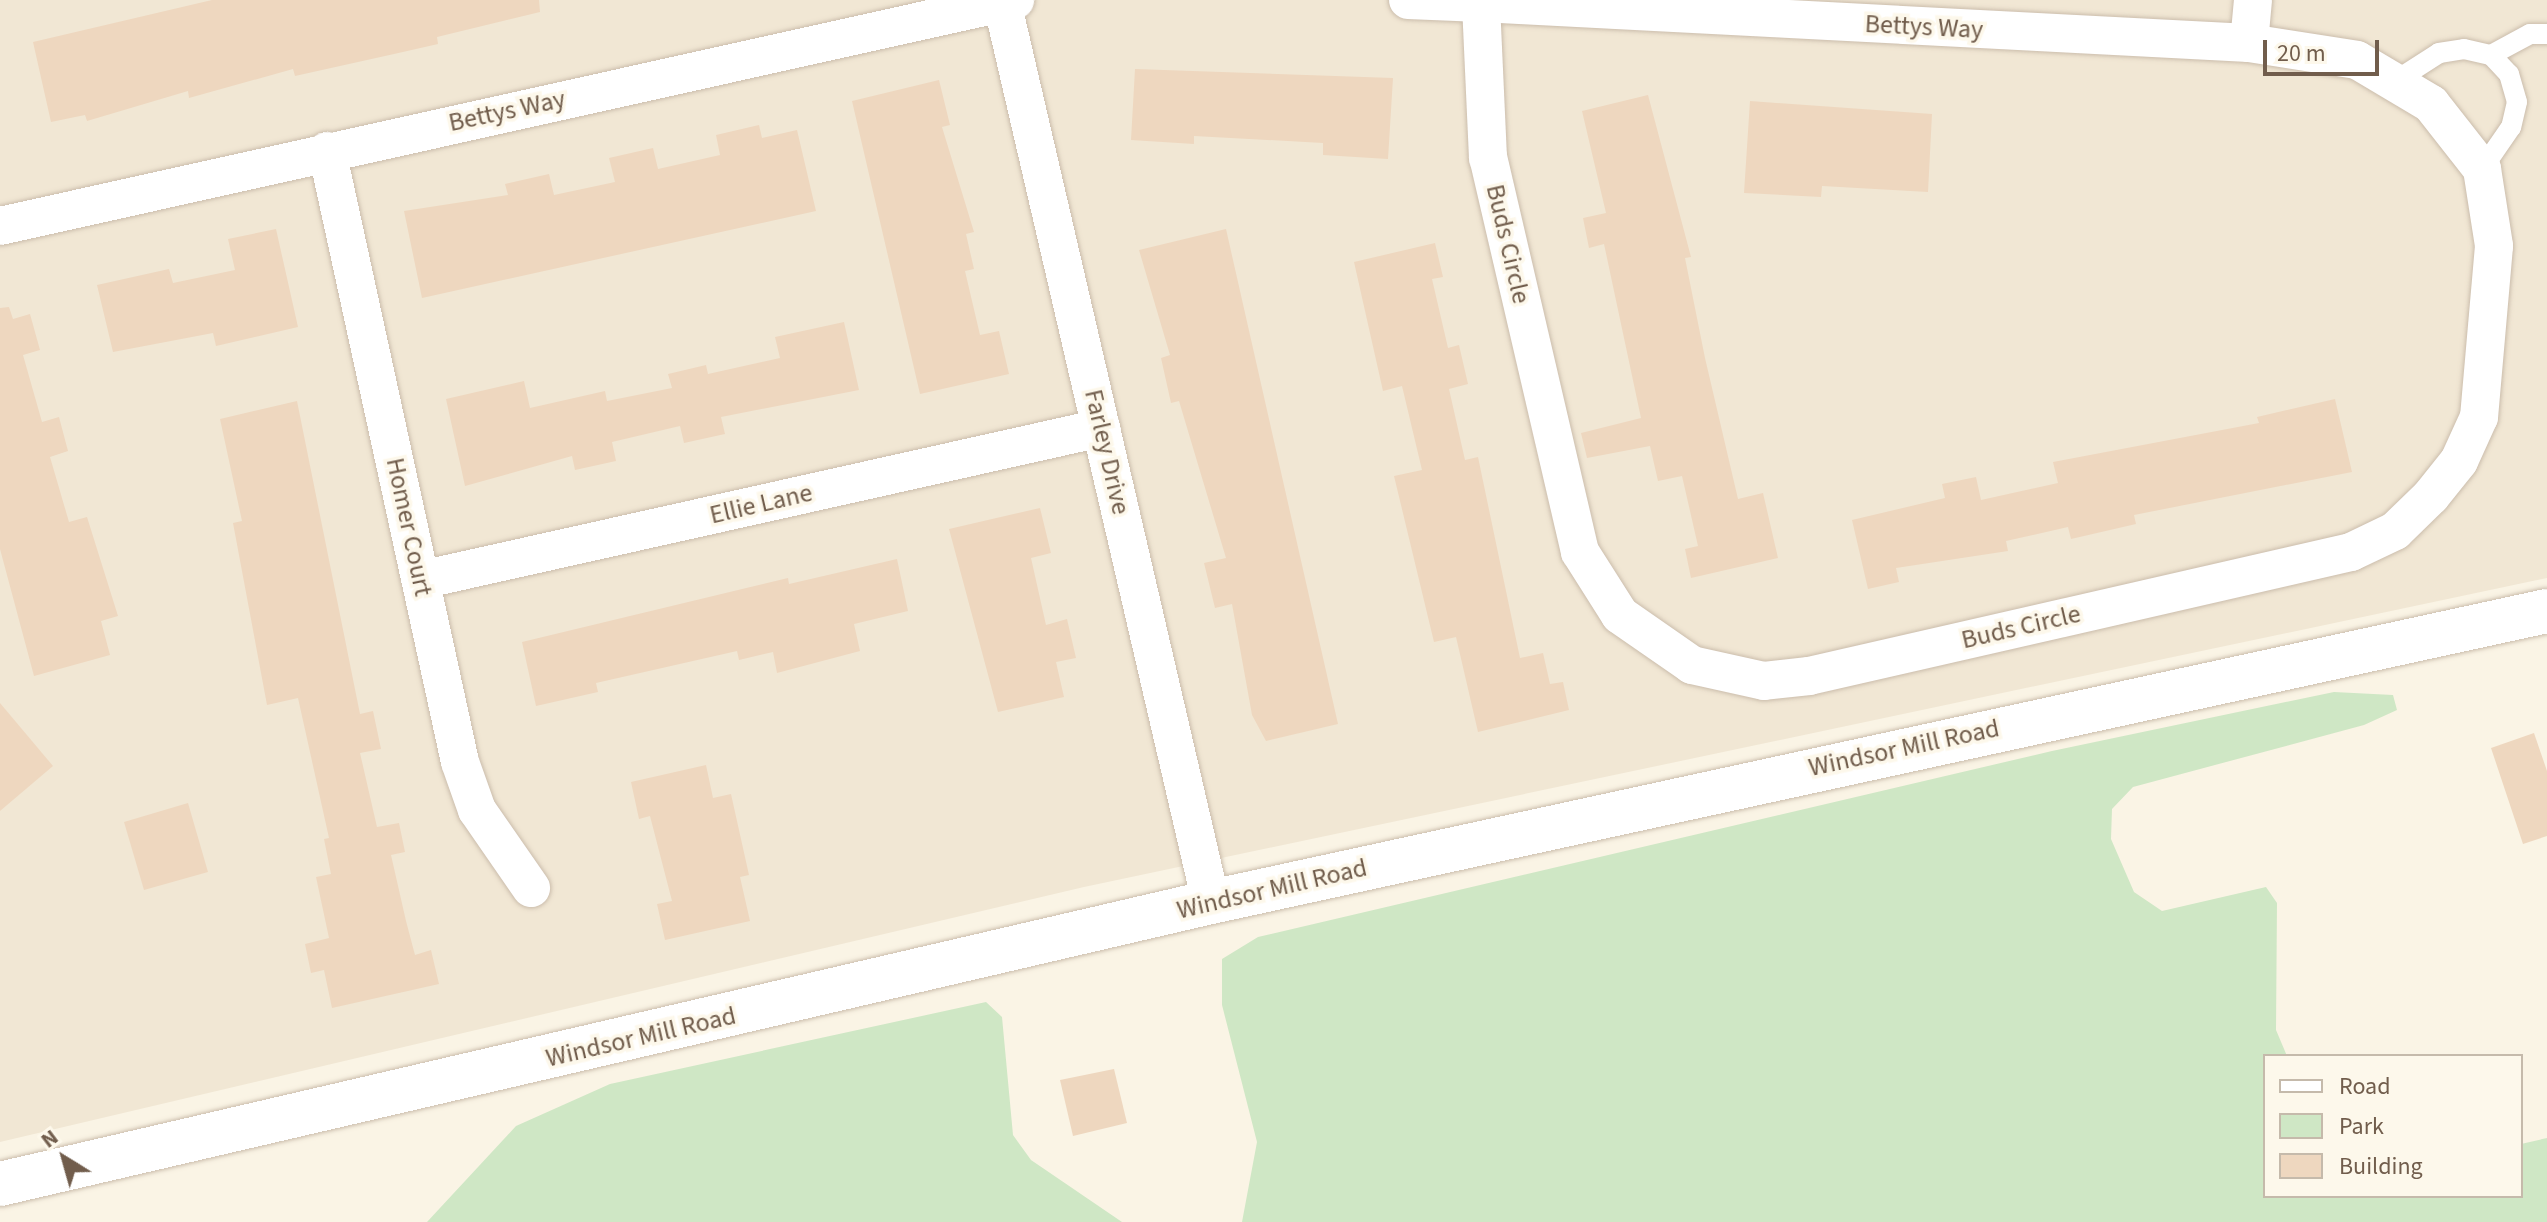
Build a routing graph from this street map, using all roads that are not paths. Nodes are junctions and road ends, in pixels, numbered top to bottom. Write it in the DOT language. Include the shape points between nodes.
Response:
graph roads {
  1 [pos="1408,0"];
  2 [pos="2253,0"];
  3 [pos="1009,1"];
  4 [pos="1481,3"];
  5 [pos="2547,34"];
  6 [pos="2249,43"];
  7 [pos="2491,55"];
  8 [pos="2397,80"];
  9 [pos="327,151"];
  10 [pos="2482,169"];
  11 [pos="0,226"];
  12 [pos="1101,428"];
  13 [pos="421,580"];
  14 [pos="2547,611"];
  15 [pos="531,888"];
  16 [pos="1211,902"];
  17 [pos="0,1184"];
  1 -- 4 [label="street, Bettys Way"];
  2 -- 6 [label="street"];
  3 -- 9 [label="street, Bettys Way"];
  3 -- 12 [label="street, Farley Drive"];
  4 -- 6 [label="street, Bettys Way"];
  4 -- 10 [label="street, Buds Circle" via="1488,158 1580,552 1620,615 1692,665 1723,676 1764,681 1809,676 2351,552 2395,531 2459,461 2479,417 2494,246"];
  5 -- 7 [label="lane" via="2530,34"];
  6 -- 8 [label="street, Buds Circle" via="2357,60"];
  7 -- 8 [label="lane" via="2464,49 2439,53"];
  7 -- 10 [label="lane" via="2509,74 2517,102 2511,127"];
  8 -- 10 [label="street, Buds Circle" via="2431,104"];
  9 -- 11 [label="street, Bettys Way"];
  9 -- 13 [label="street, Homer Court"];
  12 -- 13 [label="street, Ellie Lane"];
  12 -- 16 [label="street, Farley Drive"];
  13 -- 15 [label="street, Homer Court" via="460,762 477,810"];
  14 -- 16 [label="main road, Windsor Mill Road"];
  16 -- 17 [label="main road, Windsor Mill Road"];
}
